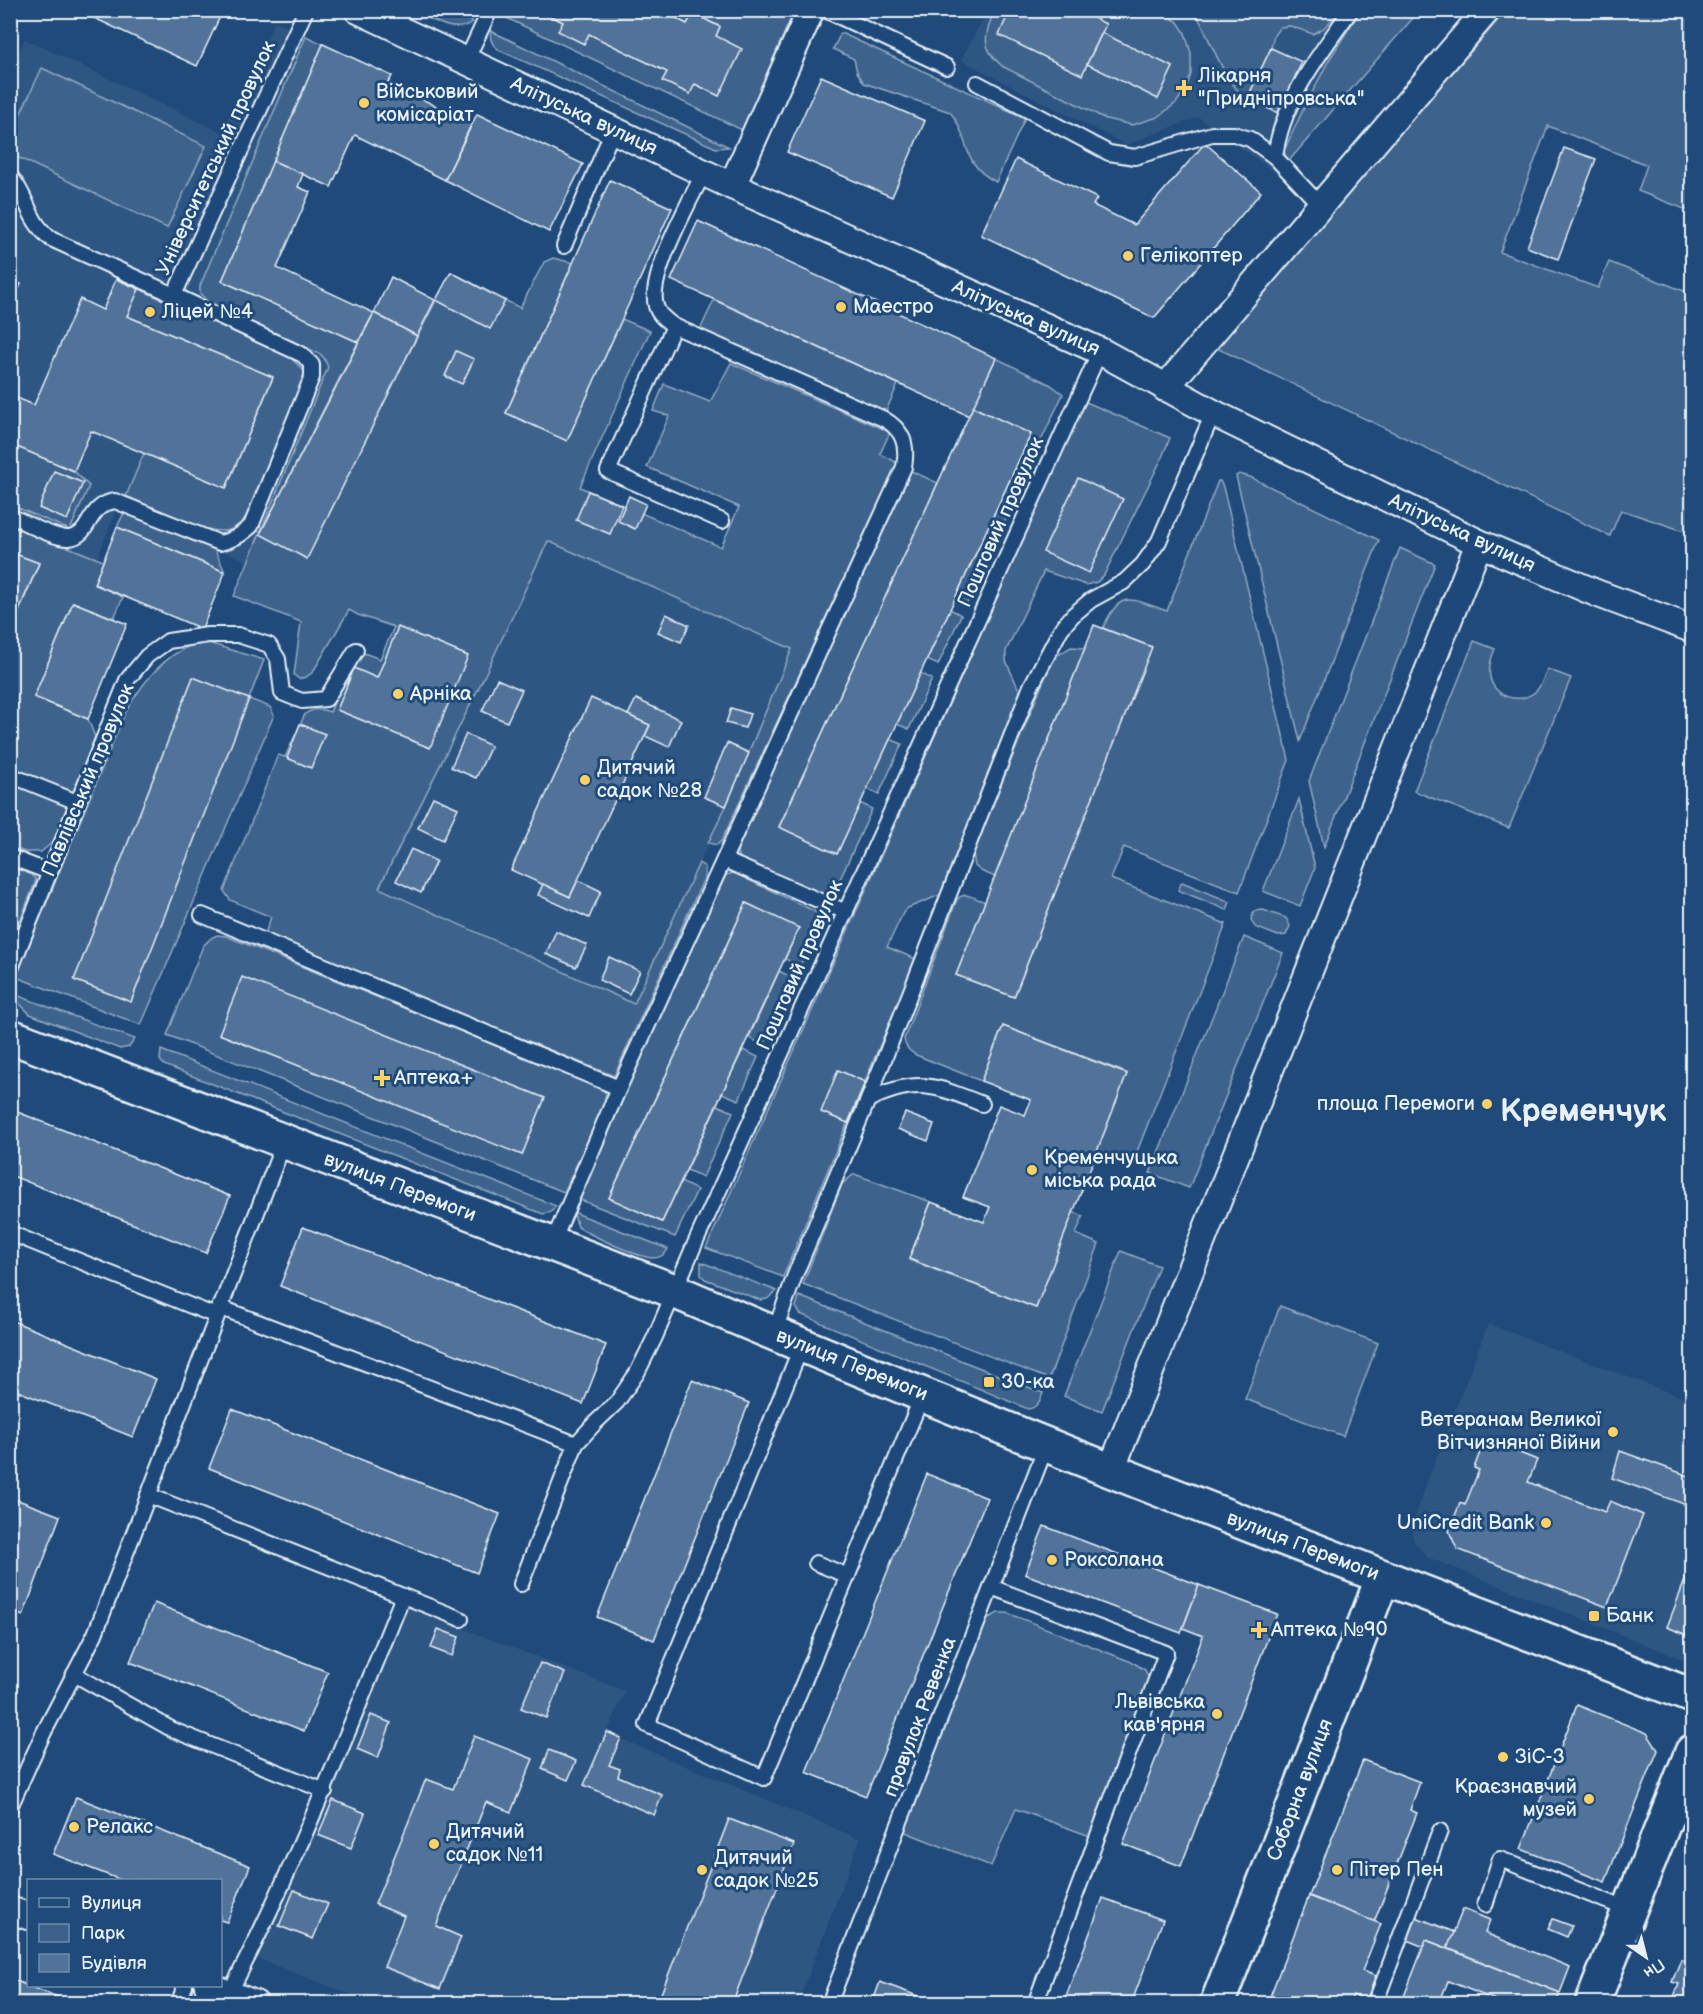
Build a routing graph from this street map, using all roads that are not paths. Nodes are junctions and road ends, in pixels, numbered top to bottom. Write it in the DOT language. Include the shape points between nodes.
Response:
graph roads {
  1 [pos="306,10"];
  2 [pos="358,10"];
  3 [pos="490,10"];
  4 [pos="812,10"];
  5 [pos="825,10"];
  6 [pos="1351,10"];
  7 [pos="1487,10"];
  8 [pos="466,61"];
  9 [pos="947,67"];
  10 [pos="977,83"];
  11 [pos="614,130"];
  12 [pos="1275,157"];
  13 [pos="704,172"];
  14 [pos="10,177"];
  15 [pos="732,186"];
  16 [pos="1320,205"];
  17 [pos="564,246"];
  18 [pos="174,295"];
  19 [pos="674,326"];
  20 [pos="1100,351"];
  21 [pos="1165,388"];
  22 [pos="1213,414"];
  23 [pos="10,516"];
  24 [pos="722,521"];
  25 [pos="1479,543"];
  26 [pos="1692,629"];
  27 [pos="356,650"];
  28 [pos="10,775"];
  29 [pos="77,802"];
  30 [pos="10,857"];
  31 [pos="724,860"];
  32 [pos="49,872"];
  33 [pos="846,912"];
  34 [pos="202,915"];
  35 [pos="10,970"];
  36 [pos="10,1036"];
  37 [pos="620,1088"];
  38 [pos="868,1100"];
  39 [pos="982,1104"];
  40 [pos="284,1142"];
  41 [pos="10,1233"];
  42 [pos="551,1245"];
  43 [pos="674,1291"];
  44 [pos="217,1312"];
  45 [pos="788,1340"];
  46 [pos="923,1394"];
  47 [pos="576,1444"];
  48 [pos="1047,1444"];
  49 [pos="1111,1470"];
  50 [pos="148,1495"];
  51 [pos="816,1563"];
  52 [pos="848,1576"];
  53 [pos="1383,1577"];
  54 [pos="521,1584"];
  55 [pos="991,1587"];
  56 [pos="403,1596"];
  57 [pos="461,1619"];
  58 [pos="74,1674"];
  59 [pos="1692,1696"];
  60 [pos="1692,1752"];
  61 [pos="325,1791"];
  62 [pos="10,1807"];
  63 [pos="1440,1831"];
  64 [pos="1485,1905"];
  65 [pos="10,1910"];
  66 [pos="1629,1910"];
  67 [pos="27,1916"];
  68 [pos="222,1986"];
  69 [pos="185,1987"];
  70 [pos="219,1990"];
  71 [pos="178,2004"];
  72 [pos="255,2004"];
  73 [pos="829,2004"];
  74 [pos="1035,2004"];
  75 [pos="1217,2004"];
  76 [pos="1375,2004"];
  77 [pos="1592,2004"];
  1 -- 18 [label="lane, Університетський провулок"];
  2 -- 8 [label="street, Алітуська вулиця"];
  3 -- 8 [label="lane"];
  4 -- 15 [label="street"];
  5 -- 9 [label="lane"];
  6 -- 12 [label="lane" via="1308,71 1284,120"];
  7 -- 16 [label="street"];
  8 -- 11 [label="street, Алітуська вулиця"];
  10 -- 12 [label="lane" via="1108,153 1135,157 1212,134 1234,134 1250,138"];
  11 -- 13 [label="street, Алітуська вулиця"];
  11 -- 17 [label="lane"];
  12 -- 16 [label="lane"];
  13 -- 15 [label="street, Алітуська вулиця"];
  13 -- 19 [label="lane" via="657,275 656,309"];
  14 -- 18 [label="lane, Університетський провулок" via="20,189 29,213 51,238"];
  15 -- 20 [label="street, Алітуська вулиця"];
  16 -- 21 [label="street"];
  18 -- 23 [label="lane" via="303,355 312,365 312,376 251,526 242,535 220,543 115,501 93,513 86,529 71,538"];
  19 -- 24 [label="lane" via="608,471"];
  19 -- 31 [label="lane" via="884,419 900,432 906,446 904,467"];
  20 -- 21 [label="street, Алітуська вулиця"];
  20 -- 33 [label="lane, Поштовий провулок"];
  21 -- 22 [label="street, Алітуська вулиця"];
  22 -- 25 [label="street, Алітуська вулиця"];
  22 -- 38 [label="lane" via="1149,556 1124,582 1073,615 1061,629 1031,686"];
  25 -- 26 [label="street, Алітуська вулиця"];
  25 -- 49 [label="street"];
  27 -- 29 [label="lane, Павлівський провулок" via="326,699 302,700 282,693 278,660 269,645 238,635 168,641 147,656 127,680"];
  28 -- 29 [label="lane"];
  29 -- 32 [label="lane, Павлівський провулок"];
  30 -- 32 [label="lane"];
  31 -- 33 [label="lane"];
  31 -- 37 [label="lane"];
  32 -- 35 [label="lane, Павлівський провулок"];
  33 -- 43 [label="lane, Поштовий провулок"];
  34 -- 37 [label="lane"];
  36 -- 40 [label="main road, вулиця Перемоги"];
  37 -- 42 [label="lane"];
  38 -- 39 [label="lane" via="912,1085 944,1089"];
  38 -- 45 [label="lane" via="795,1275"];
  40 -- 42 [label="main road, вулиця Перемоги"];
  40 -- 44 [label="lane"];
  41 -- 44 [label="lane"];
  42 -- 43 [label="main road, вулиця Перемоги"];
  43 -- 45 [label="main road, вулиця Перемоги"];
  43 -- 47 [label="lane, Поштовий провулок" via="637,1373 617,1402"];
  44 -- 47 [label="lane"];
  44 -- 50 [label="lane"];
  45 -- 46 [label="main road, вулиця Перемоги"];
  45 -- 52 [label="lane" via="647,1725 764,1778"];
  46 -- 48 [label="main road, вулиця Перемоги"];
  46 -- 52 [label="lane"];
  47 -- 54 [label="lane, Поштовий провулок"];
  48 -- 49 [label="main road, вулиця Перемоги"];
  48 -- 55 [label="lane, провулок Ревенка"];
  49 -- 53 [label="main road, вулиця Перемоги"];
  50 -- 56 [label="lane"];
  50 -- 58 [label="lane" via="95,1634"];
  51 -- 52 [label="lane"];
  53 -- 59 [label="main road, вулиця Перемоги"];
  53 -- 75 [label="main road, Соборна вулиця"];
  55 -- 73 [label="lane, провулок Ревенка"];
  55 -- 74 [label="lane" via="1166,1653"];
  56 -- 57 [label="lane"];
  56 -- 61 [label="lane"];
  58 -- 61 [label="lane" via="173,1730"];
  58 -- 62 [label="lane"];
  60 -- 66 [label="main road"];
  61 -- 68 [label="lane" via="251,1952"];
  63 -- 76 [label="lane"];
  64 -- 66 [label="lane" via="1500,1859"];
  65 -- 67 [label="street"];
  66 -- 77 [label="main road"];
  69 -- 71 [label="lane"];
  70 -- 72 [label="street"];
}
